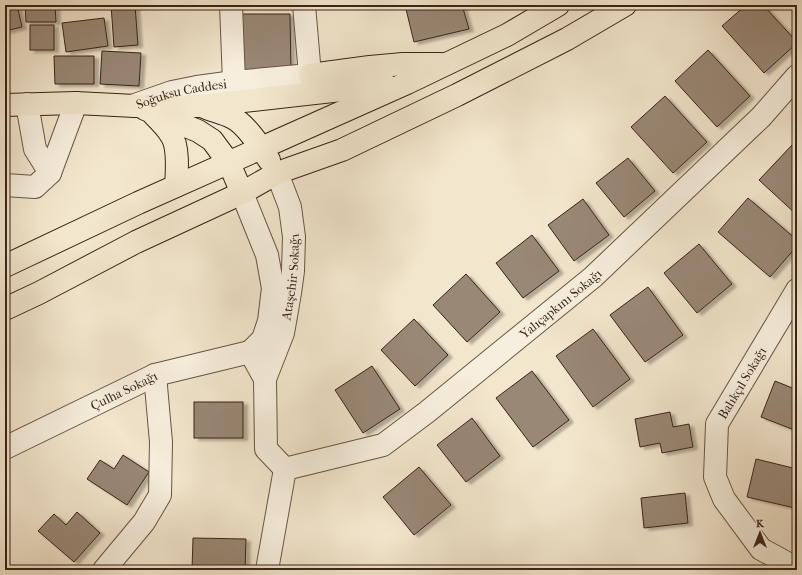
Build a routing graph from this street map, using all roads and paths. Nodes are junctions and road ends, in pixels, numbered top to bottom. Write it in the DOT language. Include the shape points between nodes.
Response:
graph roads {
  1 [pos="231,5"];
  2 [pos="304,5"];
  3 [pos="558,5"];
  4 [pos="625,5"];
  5 [pos="447,64"];
  6 [pos="310,75"];
  7 [pos="797,76"];
  8 [pos="234,82"];
  9 [pos="407,83"];
  10 [pos="76,103"];
  11 [pos="27,104"];
  12 [pos="5,105"];
  13 [pos="200,106"];
  14 [pos="143,108"];
  15 [pos="262,148"];
  16 [pos="229,162"];
  17 [pos="50,173"];
  18 [pos="277,173"];
  19 [pos="5,185"];
  20 [pos="176,186"];
  21 [pos="242,193"];
  22 [pos="5,266"];
  23 [pos="797,290"];
  24 [pos="5,309"];
  25 [pos="250,352"];
  26 [pos="155,374"];
  27 [pos="265,379"];
  28 [pos="5,448"];
  29 [pos="285,469"];
  30 [pos="797,567"];
  31 [pos="104,570"];
  32 [pos="267,570"];
  1 -- 8 [label="street"];
  2 -- 6 [label="street"];
  3 -- 5 [label="main road" via="506,35"];
  4 -- 18 [label="main road" via="567,39 450,98 342,150"];
  5 -- 6 [label="main road" via="403,64"];
  5 -- 9 [label="main road"];
  6 -- 8 [label="street, Soğuksu Caddesi"];
  7 -- 29 [label="street, Yalıçapkını Sokağı" via="761,117 593,277 383,445"];
  8 -- 14 [label="street, Soğuksu Caddesi" via="172,92"];
  9 -- 13 [label="main road"];
  9 -- 15 [label="main road"];
  10 -- 11 [label="main road, Soğuksu Caddesi"];
  10 -- 14 [label="main road, Soğuksu Caddesi"];
  10 -- 17 [label="street"];
  11 -- 12 [label="main road, Soğuksu Caddesi"];
  11 -- 17 [label="street" via="35,149"];
  13 -- 14 [label="main road"];
  13 -- 15 [label="main road" via="234,118 248,130"];
  14 -- 16 [label="main road" via="198,131 212,140"];
  14 -- 20 [label="main road" via="172,135 177,165"];
  15 -- 16 [label="main road"];
  15 -- 18 [label="main road"];
  16 -- 20 [label="main road"];
  16 -- 21 [label="main road"];
  17 -- 19 [label="street" via="35,187"];
  18 -- 21 [label="main road"];
  18 -- 27 [label="street, Ataşehir Sokağı" via="290,207 294,237 290,293 283,333"];
  20 -- 22 [label="main road"];
  21 -- 24 [label="main road" via="136,242"];
  21 -- 25 [label="street, Ataşehir Sokağı" via="267,255 273,288 269,321 263,339"];
  23 -- 30 [label="street, Balıkçıl Sokağı" via="717,424 715,477 724,498 761,549"];
  25 -- 26 [label="street, Çulha Sokağı"];
  25 -- 27 [label="street, Ataşehir Sokağı"];
  26 -- 28 [label="street, Çulha Sokağı"];
  26 -- 31 [label="street" via="161,442 160,495 144,522"];
  27 -- 29 [label="street, Ataşehir Sokağı" via="266,449"];
  29 -- 32 [label="street"];
}
